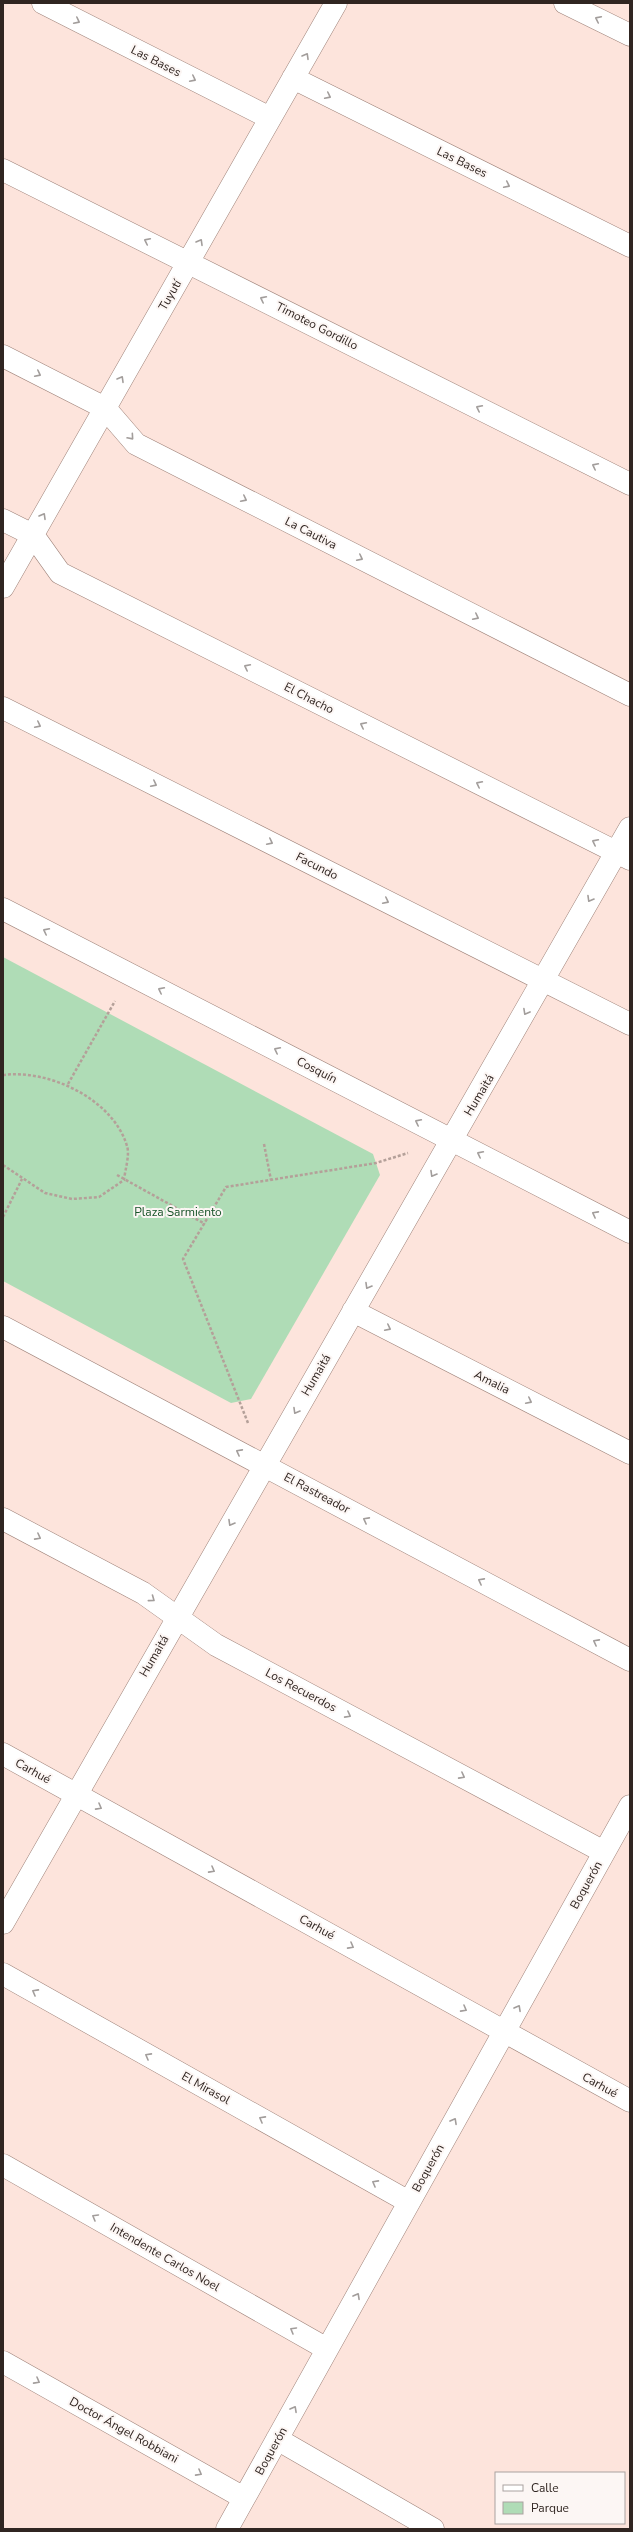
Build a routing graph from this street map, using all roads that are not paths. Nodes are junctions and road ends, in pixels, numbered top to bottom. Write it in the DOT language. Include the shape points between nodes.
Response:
graph roads {
  1 [pos="43,3"];
  2 [pos="336,3"];
  3 [pos="565,3"];
  4 [pos="630,35"];
  5 [pos="293,78"];
  6 [pos="270,118"];
  7 [pos="3,170"];
  8 [pos="630,246"];
  9 [pos="188,262"];
  10 [pos="3,356"];
  11 [pos="105,408"];
  12 [pos="630,484"];
  13 [pos="3,520"];
  14 [pos="32,535"];
  15 [pos="3,587"];
  16 [pos="630,695"];
  17 [pos="3,708"];
  18 [pos="630,828"];
  19 [pos="623,856"];
  20 [pos="3,909"];
  21 [pos="543,980"];
  22 [pos="630,1024"];
  23 [pos="452,1140"];
  24 [pos="630,1232"];
  25 [pos="354,1311"];
  26 [pos="3,1327"];
  27 [pos="630,1453"];
  28 [pos="264,1466"];
  29 [pos="3,1519"];
  30 [pos="176,1617"];
  31 [pos="630,1660"];
  32 [pos="3,1754"];
  33 [pos="75,1794"];
  34 [pos="630,1806"];
  35 [pos="604,1852"];
  36 [pos="3,1923"];
  37 [pos="3,1974"];
  38 [pos="504,2031"];
  39 [pos="630,2101"];
  40 [pos="3,2165"];
  41 [pos="409,2202"];
  42 [pos="327,2349"];
  43 [pos="3,2362"];
  44 [pos="277,2439"];
  45 [pos="244,2498"];
  46 [pos="227,2529"];
  47 [pos="433,2529"];
  1 -- 6 [label="street, Las Bases, one-way"];
  5 -- 2 [label="street, Tuyutí, one-way"];
  4 -- 3 [label="street, one-way"];
  5 -- 6 [label="street, Tuyutí"];
  5 -- 8 [label="street, Las Bases, one-way"];
  9 -- 6 [label="street, Tuyutí, one-way"];
  9 -- 7 [label="street, Timoteo Gordillo, one-way"];
  11 -- 9 [label="street, Tuyutí, one-way"];
  12 -- 9 [label="street, Timoteo Gordillo, one-way"];
  10 -- 11 [label="street, La Cautiva, one-way"];
  14 -- 11 [label="street, Tuyutí, one-way"];
  11 -- 16 [label="street, La Cautiva, one-way" via="136,444"];
  13 -- 14 [label="street, El Chacho"];
  14 -- 15 [label="street, Tuyutí"];
  19 -- 14 [label="street, El Chacho, one-way" via="60,573"];
  17 -- 21 [label="street, Facundo, one-way"];
  18 -- 19 [label="street, Humaitá"];
  19 -- 21 [label="street, Humaitá, one-way"];
  23 -- 20 [label="street, Cosquín, one-way"];
  21 -- 22 [label="street, Facundo"];
  21 -- 23 [label="street, Humaitá, one-way"];
  24 -- 23 [label="street, Cosquín, one-way"];
  23 -- 25 [label="street, Humaitá, one-way"];
  25 -- 27 [label="street, Amalia, one-way"];
  25 -- 28 [label="street, Humaitá, one-way"];
  28 -- 26 [label="street, El Rastreador, one-way"];
  28 -- 30 [label="street, Humaitá, one-way"];
  31 -- 28 [label="street, El Rastreador, one-way"];
  29 -- 30 [label="street, Los Recuerdos, one-way" via="143,1593"];
  30 -- 33 [label="street, Humaitá"];
  30 -- 35 [label="street, Los Recuerdos, one-way" via="216,1645"];
  32 -- 33 [label="street, Carhué"];
  33 -- 36 [label="street, Humaitá"];
  33 -- 38 [label="street, Carhué, one-way"];
  34 -- 35 [label="street, Boquerón"];
  38 -- 35 [label="street, Boquerón, one-way"];
  41 -- 37 [label="street, El Mirasol, one-way"];
  38 -- 39 [label="street, Carhué"];
  41 -- 38 [label="street, Boquerón, one-way"];
  42 -- 40 [label="street, Intendente Carlos Noel, one-way"];
  42 -- 41 [label="street, Boquerón, one-way"];
  44 -- 42 [label="street, Boquerón, one-way"];
  43 -- 45 [label="street, Doctor Ángel Robbiani, one-way"];
  44 -- 45 [label="street, Boquerón"];
  44 -- 47 [label="street"];
  45 -- 46 [label="street, Boquerón"];
}
